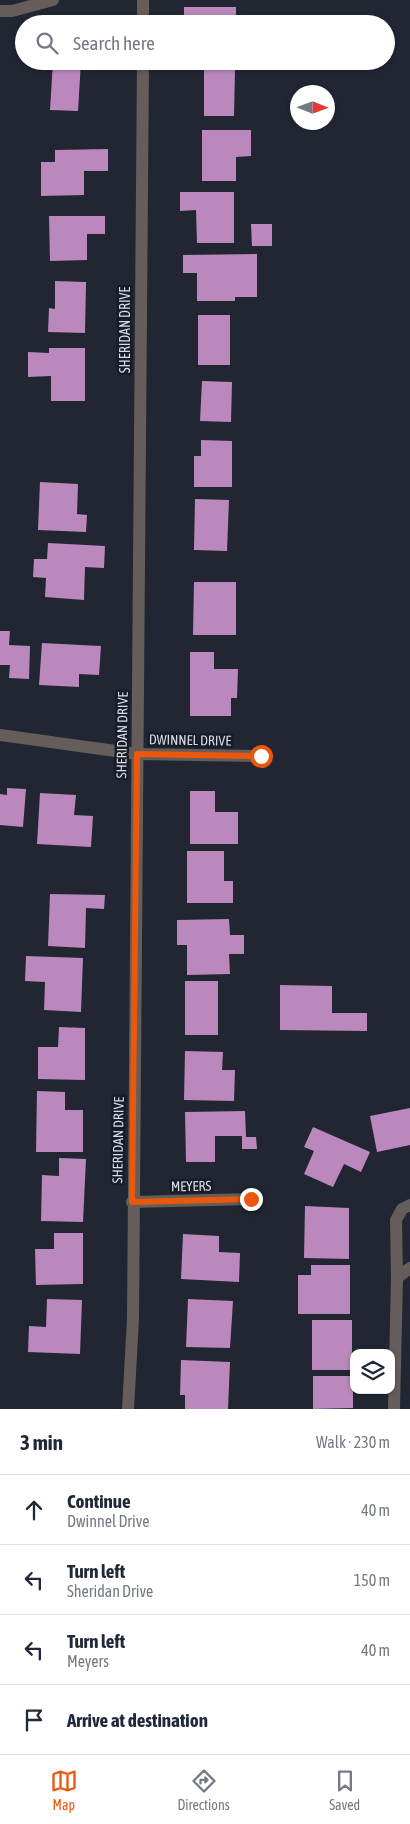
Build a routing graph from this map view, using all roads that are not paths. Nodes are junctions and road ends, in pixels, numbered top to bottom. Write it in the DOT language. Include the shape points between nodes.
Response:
graph roads {
  1 [pos="54,0"];
  2 [pos="143,0"];
  3 [pos="0,12"];
  4 [pos="143,15"];
  5 [pos="143,70"];
  6 [pos="0,735"];
  7 [pos="137,754"];
  8 [pos="261,756"];
  9 [pos="251,1199"];
  10 [pos="132,1202"];
  11 [pos="410,1205"];
  12 [pos="410,1268"];
  13 [pos="397,1278"];
  14 [pos="128,1409"];
  15 [pos="394,1409"];
  1 -- 3 [label="street"];
  2 -- 4 [label="street"];
  5 -- 7 [label="street, SHERIDAN DRIVE"];
  6 -- 7 [label="street, DWINNEL DRIVE"];
  7 -- 8 [label="street, DWINNEL DRIVE"];
  7 -- 10 [label="street, SHERIDAN DRIVE"];
  9 -- 10 [label="street, MEYERS"];
  10 -- 14 [label="street, SHERIDAN DRIVE" via="133,1319"];
  11 -- 13 [label="street" via="402,1209 396,1220"];
  12 -- 13 [label="street"];
  13 -- 15 [label="street"];
}
